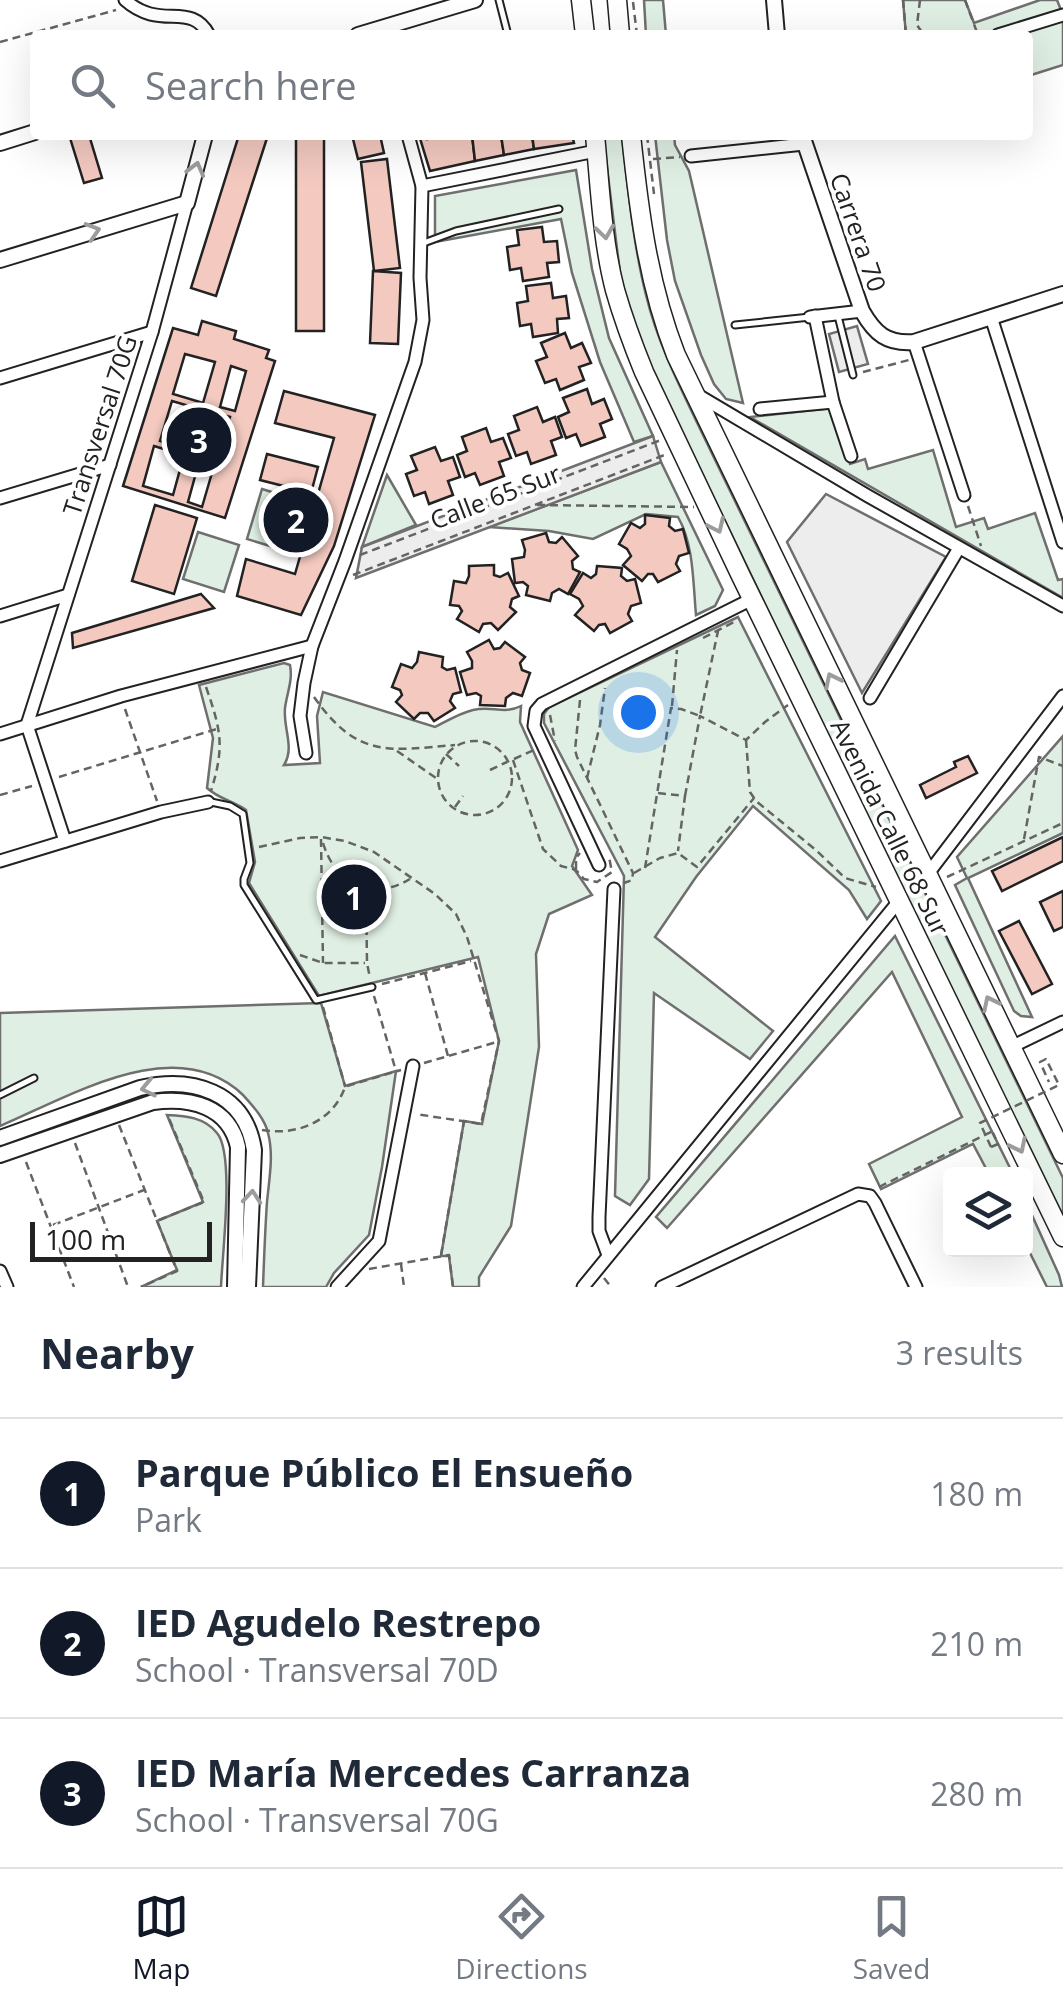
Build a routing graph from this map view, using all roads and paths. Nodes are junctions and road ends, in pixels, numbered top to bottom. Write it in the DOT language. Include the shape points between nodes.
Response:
graph roads {
  1 [pos="474,0"];
  2 [pos="499,0"];
  3 [pos="582,0"];
  4 [pos="617,0"];
  5 [pos="633,0"];
  6 [pos="774,0"];
  7 [pos="903,0"];
  8 [pos="920,0"];
  9 [pos="966,0"];
  10 [pos="128,3"];
  11 [pos="1063,15"];
  12 [pos="39,30"];
  13 [pos="208,30"];
  14 [pos="386,30"];
  15 [pos="507,30"];
  16 [pos="585,30"];
  17 [pos="620,30"];
  18 [pos="636,30"];
  19 [pos="777,30"];
  20 [pos="906,30"];
  21 [pos="920,30"];
  22 [pos="976,30"];
  23 [pos="1014,30"];
  24 [pos="30,33"];
  25 [pos="0,42"];
  26 [pos="30,133"];
  27 [pos="204,140"];
  28 [pos="409,140"];
  29 [pos="632,140"];
  30 [pos="648,140"];
  31 [pos="796,140"];
  32 [pos="803,140"];
  33 [pos="0,142"];
  34 [pos="596,143"];
  35 [pos="691,156"];
  36 [pos="650,159"];
  37 [pos="422,186"];
  38 [pos="654,196"];
  39 [pos="187,203"];
  40 [pos="559,210"];
  41 [pos="421,244"];
  42 [pos="0,260"];
  43 [pos="1063,294"];
  44 [pos="862,311"];
  45 [pos="838,314"];
  46 [pos="813,316"];
  47 [pos="991,317"];
  48 [pos="735,324"];
  49 [pos="152,332"];
  50 [pos="917,350"];
  51 [pos="854,374"];
  52 [pos="0,378"];
  53 [pos="692,392"];
  54 [pos="832,402"];
  55 [pos="760,409"];
  56 [pos="669,444"];
  57 [pos="852,456"];
  58 [pos="110,465"];
  59 [pos="964,494"];
  60 [pos="0,498"];
  61 [pos="535,505"];
  62 [pos="696,508"];
  63 [pos="1063,542"];
  64 [pos="959,548"];
  65 [pos="346,561"];
  66 [pos="986,562"];
  67 [pos="338,581"];
  68 [pos="68,595"];
  69 [pos="1063,606"];
  70 [pos="749,607"];
  71 [pos="0,616"];
  72 [pos="718,631"];
  73 [pos="698,640"];
  74 [pos="688,645"];
  75 [pos="312,646"];
  76 [pos="201,674"];
  77 [pos="304,683"];
  78 [pos="593,690"];
  79 [pos="121,696"];
  80 [pos="1063,696"];
  81 [pos="870,698"];
  82 [pos="569,700"];
  83 [pos="790,703"];
  84 [pos="672,708"];
  85 [pos="550,713"];
  86 [pos="700,716"];
  87 [pos="27,725"];
  88 [pos="220,728"];
  89 [pos="0,734"];
  90 [pos="746,740"];
  91 [pos="550,744"];
  92 [pos="457,745"];
  93 [pos="396,750"];
  94 [pos="141,752"];
  95 [pos="306,753"];
  96 [pos="446,754"];
  97 [pos="510,761"];
  98 [pos="458,766"];
  99 [pos="1063,766"];
  100 [pos="490,770"];
  101 [pos="438,779"];
  102 [pos="586,780"];
  103 [pos="45,782"];
  104 [pos="657,792"];
  105 [pos="0,796"];
  106 [pos="462,796"];
  107 [pos="685,796"];
  108 [pos="754,798"];
  109 [pos="208,802"];
  110 [pos="454,808"];
  111 [pos="161,812"];
  112 [pos="1063,822"];
  113 [pos="322,837"];
  114 [pos="64,841"];
  115 [pos="1023,841"];
  116 [pos="589,843"];
  117 [pos="604,847"];
  118 [pos="248,850"];
  119 [pos="678,854"];
  120 [pos="0,860"];
  121 [pos="599,865"];
  122 [pos="646,868"];
  123 [pos="576,870"];
  124 [pos="937,871"];
  125 [pos="633,873"];
  126 [pos="412,878"];
  127 [pos="880,887"];
  128 [pos="366,888"];
  129 [pos="614,888"];
  130 [pos="899,901"];
  131 [pos="282,948"];
  132 [pos="473,960"];
  133 [pos="323,963"];
  134 [pos="366,963"];
  135 [pos="424,972"];
  136 [pos="372,987"];
  137 [pos="322,1003"];
  138 [pos="1063,1022"];
  139 [pos="1011,1047"];
  140 [pos="448,1056"];
  141 [pos="413,1066"];
  142 [pos="396,1071"];
  143 [pos="34,1078"];
  144 [pos="1049,1082"];
  145 [pos="1043,1085"];
  146 [pos="0,1095"];
  147 [pos="1050,1098"];
  148 [pos="405,1112"];
  149 [pos="168,1114"];
  150 [pos="232,1116"];
  151 [pos="117,1119"];
  152 [pos="464,1122"];
  153 [pos="248,1127"];
  154 [pos="1000,1128"];
  155 [pos="72,1136"];
  156 [pos="0,1138"];
  157 [pos="1063,1154"];
  158 [pos="0,1156"];
  159 [pos="24,1157"];
  160 [pos="145,1190"];
  161 [pos="863,1194"];
  162 [pos="98,1208"];
  163 [pos="157,1221"];
  164 [pos="50,1226"];
  165 [pos="1063,1236"];
  166 [pos="440,1256"];
  167 [pos="608,1256"];
  168 [pos="400,1264"];
  169 [pos="0,1271"];
  170 [pos="349,1272"];
  171 [pos="8,1287"];
  172 [pos="74,1287"];
  173 [pos="128,1287"];
  174 [pos="141,1287"];
  175 [pos="234,1287"];
  176 [pos="248,1287"];
  177 [pos="337,1287"];
  178 [pos="404,1287"];
  179 [pos="454,1287"];
  180 [pos="583,1287"];
  181 [pos="662,1287"];
  182 [pos="916,1287"];
  1 -- 14 [label="street"];
  2 -- 15 [label="lane"];
  3 -- 16 [label="main road"];
  4 -- 17 [label="main road"];
  5 -- 18 [label="path"];
  6 -- 19 [label="street"];
  7 -- 20 [label="path"];
  8 -- 21 [label="path"];
  9 -- 22 [label="path"];
  10 -- 12 [label="path"];
  10 -- 13 [label="street" via="143,10 189,4 204,15"];
  11 -- 23 [label="street"];
  24 -- 25 [label="path"];
  26 -- 33 [label="street"];
  39 -- 27 [label="street, Transversal 70G, one-way"];
  28 -- 37 [label="street"];
  29 -- 53 [label="main road, Avenida Calle 68 Sur" via="657,303"];
  30 -- 36 [label="path"];
  31 -- 35 [label="street"];
  32 -- 44 [label="street, Carrera 70"];
  34 -- 37 [label="street"];
  34 -- 56 [label="main road, Avenida Calle 68 Sur, one-way" via="614,287"];
  35 -- 36 [label="path"];
  36 -- 38 [label="path"];
  37 -- 41 [label="street"];
  42 -- 39 [label="street, one-way"];
  39 -- 49 [label="street, Transversal 70G"];
  40 -- 41 [label="lane"];
  41 -- 65 [label="street" via="423,320 415,362"];
  43 -- 47 [label="street"];
  44 -- 45 [label="street"];
  44 -- 50 [label="street, Carrera 70" via="883,338"];
  45 -- 46 [label="street"];
  45 -- 51 [label="lane"];
  46 -- 48 [label="lane"];
  46 -- 54 [label="street"];
  47 -- 50 [label="street"];
  47 -- 63 [label="street"];
  49 -- 52 [label="street"];
  49 -- 58 [label="street, Transversal 70G"];
  50 -- 51 [label="path"];
  50 -- 59 [label="street"];
  53 -- 64 [label="street"];
  124 -- 53 [label="main road, Avenida Calle 68 Sur, one-way"];
  54 -- 55 [label="street"];
  54 -- 57 [label="street"];
  56 -- 61 [label="path, Calle 65 Sur"];
  56 -- 65 [label="path, Calle 65 Sur"];
  56 -- 70 [label="main road, Avenida Calle 68 Sur, one-way"];
  58 -- 60 [label="street"];
  58 -- 68 [label="street, Transversal 70G"];
  59 -- 66 [label="path"];
  61 -- 62 [label="path"];
  61 -- 67 [label="path, Calle 65 Sur"];
  64 -- 66 [label="street"];
  64 -- 81 [label="street"];
  65 -- 67 [label="street"];
  66 -- 69 [label="street"];
  67 -- 75 [label="street"];
  68 -- 71 [label="street"];
  68 -- 87 [label="street, Transversal 70G"];
  70 -- 72 [label="path"];
  70 -- 91 [label="street" via="542,704 534,726"];
  70 -- 130 [label="main road, Avenida Calle 68 Sur"];
  72 -- 73 [label="path"];
  72 -- 86 [label="path"];
  74 -- 84 [label="path" via="677,650"];
  75 -- 76 [label="street"];
  75 -- 77 [label="street"];
  76 -- 79 [label="street"];
  76 -- 88 [label="path"];
  77 -- 93 [label="path" via="352,738"];
  77 -- 95 [label="street"];
  78 -- 102 [label="path" via="605,685"];
  79 -- 87 [label="street"];
  79 -- 94 [label="path"];
  80 -- 124 [label="street"];
  82 -- 102 [label="path" via="580,695 575,750"];
  83 -- 90 [label="path"];
  84 -- 86 [label="path"];
  84 -- 104 [label="path"];
  85 -- 91 [label="path"];
  86 -- 90 [label="path"];
  86 -- 107 [label="path"];
  87 -- 89 [label="street"];
  87 -- 103 [label="street"];
  88 -- 94 [label="path"];
  88 -- 109 [label="path" via="219,766"];
  90 -- 108 [label="path"];
  91 -- 97 [label="path"];
  91 -- 116 [label="street"];
  92 -- 93 [label="path"];
  92 -- 96 [label="path"];
  92 -- 97 [label="path" via="486,742"];
  93 -- 101 [label="path"];
  94 -- 103 [label="path"];
  94 -- 111 [label="path"];
  96 -- 98 [label="path"];
  96 -- 101 [label="path"];
  97 -- 100 [label="path"];
  97 -- 110 [label="path" via="510,788 499,806 480,814"];
  97 -- 123 [label="path" via="543,849"];
  99 -- 115 [label="path" via="1039,757"];
  101 -- 110 [label="path"];
  102 -- 125 [label="path"];
  103 -- 105 [label="path"];
  103 -- 114 [label="street"];
  104 -- 107 [label="path"];
  104 -- 122 [label="path"];
  106 -- 110 [label="path"];
  107 -- 119 [label="path"];
  108 -- 119 [label="path" via="697,867"];
  108 -- 127 [label="path" via="845,878"];
  109 -- 111 [label="street"];
  109 -- 118 [label="lane" via="243,814"];
  111 -- 114 [label="street"];
  112 -- 115 [label="path"];
  113 -- 118 [label="path"];
  113 -- 126 [label="path" via="374,852"];
  113 -- 128 [label="path" via="340,874"];
  113 -- 133 [label="path"];
  114 -- 120 [label="street"];
  115 -- 124 [label="path"];
  116 -- 121 [label="street"];
  116 -- 123 [label="path" via="576,858"];
  117 -- 123 [label="path" via="612,872 598,882"];
  118 -- 131 [label="lane" via="244,885"];
  119 -- 122 [label="path"];
  122 -- 125 [label="path"];
  139 -- 124 [label="main road, Avenida Calle 68 Sur, one-way"];
  125 -- 129 [label="path"];
  126 -- 128 [label="path" via="391,888"];
  126 -- 132 [label="path" via="456,914"];
  128 -- 134 [label="path"];
  129 -- 167 [label="street" via="594,1202"];
  130 -- 154 [label="main road, Avenida Calle 68 Sur"];
  130 -- 167 [label="street"];
  131 -- 133 [label="path"];
  131 -- 136 [label="lane" via="316,1000"];
  132 -- 135 [label="path"];
  132 -- 152 [label="path" via="499,1041 482,1124"];
  133 -- 134 [label="path"];
  134 -- 136 [label="path"];
  135 -- 136 [label="path"];
  135 -- 140 [label="path"];
  136 -- 142 [label="path"];
  137 -- 153 [label="path" via="345,1086 334,1108 304,1128"];
  138 -- 139 [label="street"];
  139 -- 157 [label="main road, Avenida Calle 68 Sur"];
  141 -- 148 [label="street"];
  143 -- 146 [label="lane"];
  144 -- 154 [label="path, bridge" via="1040,1062 1046,1058 1059,1085 980,1123 991,1147 998,1144"];
  145 -- 147 [label="path"];
  148 -- 152 [label="path"];
  148 -- 170 [label="street" via="379,1240"];
  149 -- 163 [label="path" via="204,1202"];
  150 -- 153 [label="street"];
  150 -- 156 [label="street, one-way" via="213,1092 157,1084"];
  150 -- 158 [label="street" via="205,1106 153,1102"];
  150 -- 175 [label="street" via="239,1159"];
  151 -- 160 [label="path"];
  152 -- 166 [label="path"];
  176 -- 153 [label="street, one-way" via="254,1150"];
  154 -- 161 [label="path"];
  154 -- 165 [label="main road, Avenida Calle 68 Sur, one-way"];
  155 -- 162 [label="path"];
  159 -- 164 [label="path"];
  160 -- 162 [label="path"];
  160 -- 163 [label="path"];
  161 -- 181 [label="street"];
  161 -- 182 [label="street" via="875,1203"];
  162 -- 164 [label="path"];
  162 -- 173 [label="path"];
  163 -- 174 [label="path" via="177,1270"];
  164 -- 172 [label="path"];
  166 -- 168 [label="path"];
  166 -- 179 [label="path" via="449,1255"];
  167 -- 180 [label="street"];
  168 -- 170 [label="path"];
  168 -- 178 [label="path"];
  169 -- 171 [label="street"];
  170 -- 177 [label="street"];
}
